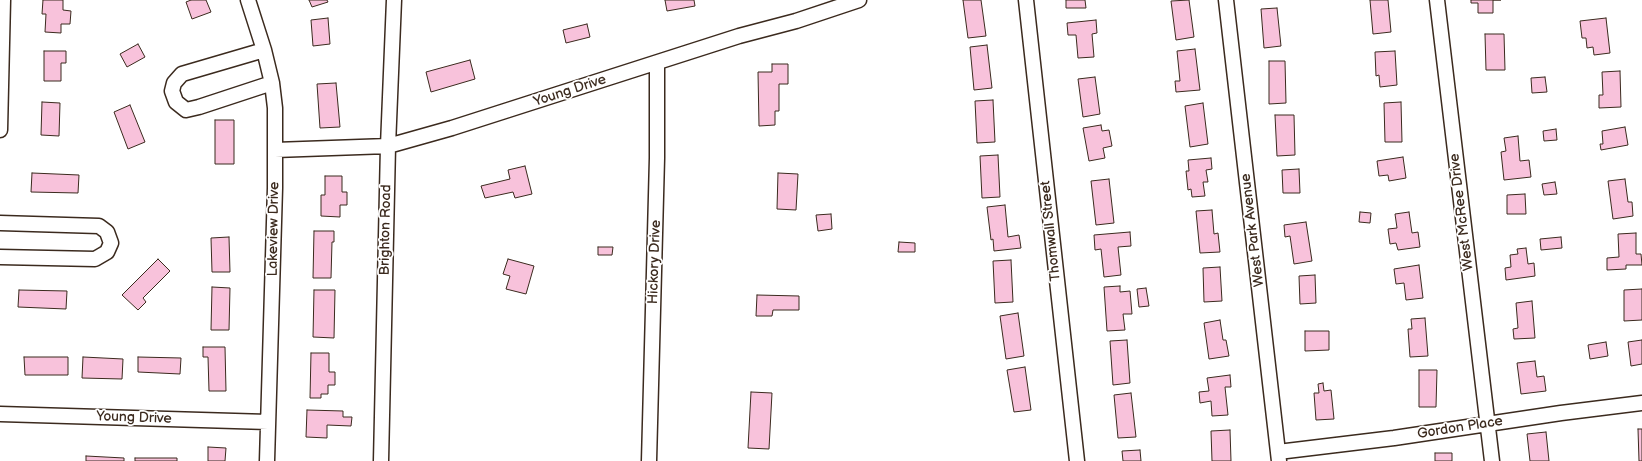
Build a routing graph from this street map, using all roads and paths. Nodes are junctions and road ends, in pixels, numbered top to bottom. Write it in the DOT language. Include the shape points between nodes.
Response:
graph roads {
  1 [pos="2,0"];
  2 [pos="248,0"];
  3 [pos="394,0"];
  4 [pos="859,0"];
  5 [pos="1026,0"];
  6 [pos="1226,0"];
  7 [pos="1437,0"];
  8 [pos="264,50"];
  9 [pos="657,63"];
  10 [pos="272,83"];
  11 [pos="0,130"];
  12 [pos="388,146"];
  13 [pos="275,150"];
  14 [pos="0,224"];
  15 [pos="0,256"];
  16 [pos="1642,403"];
  17 [pos="0,414"];
  18 [pos="268,422"];
  19 [pos="1488,424"];
  20 [pos="1278,456"];
  21 [pos="267,461"];
  22 [pos="381,461"];
  23 [pos="649,461"];
  24 [pos="1077,461"];
  25 [pos="1492,461"];
  1 -- 11 [label="street"];
  2 -- 8 [label="street, Lakeview Drive"];
  3 -- 12 [label="street, Brighton Road"];
  4 -- 9 [label="street, Young Drive"];
  5 -- 24 [label="street, Thomwall Street"];
  6 -- 20 [label="street, West Park Avenue"];
  7 -- 19 [label="street, West McRee Drive"];
  8 -- 10 [label="street, Lakeview Drive"];
  8 -- 10 [label="street" via="182,74 174,83 172,91 176,102 186,110"];
  9 -- 12 [label="street, Young Drive"];
  9 -- 23 [label="street, Hickory Drive"];
  10 -- 13 [label="street, Lakeview Drive"];
  12 -- 13 [label="street, Young Drive"];
  12 -- 22 [label="street, Brighton Road"];
  13 -- 18 [label="street, Lakeview Drive"];
  14 -- 15 [label="street" via="99,226 107,232 111,243 107,252 95,258"];
  16 -- 19 [label="street, Gordon Place"];
  17 -- 18 [label="street, Young Drive"];
  18 -- 21 [label="street, Lakeview Drive"];
  19 -- 20 [label="street, Gordon Place"];
  19 -- 25 [label="street, West McRee Drive"];
}
